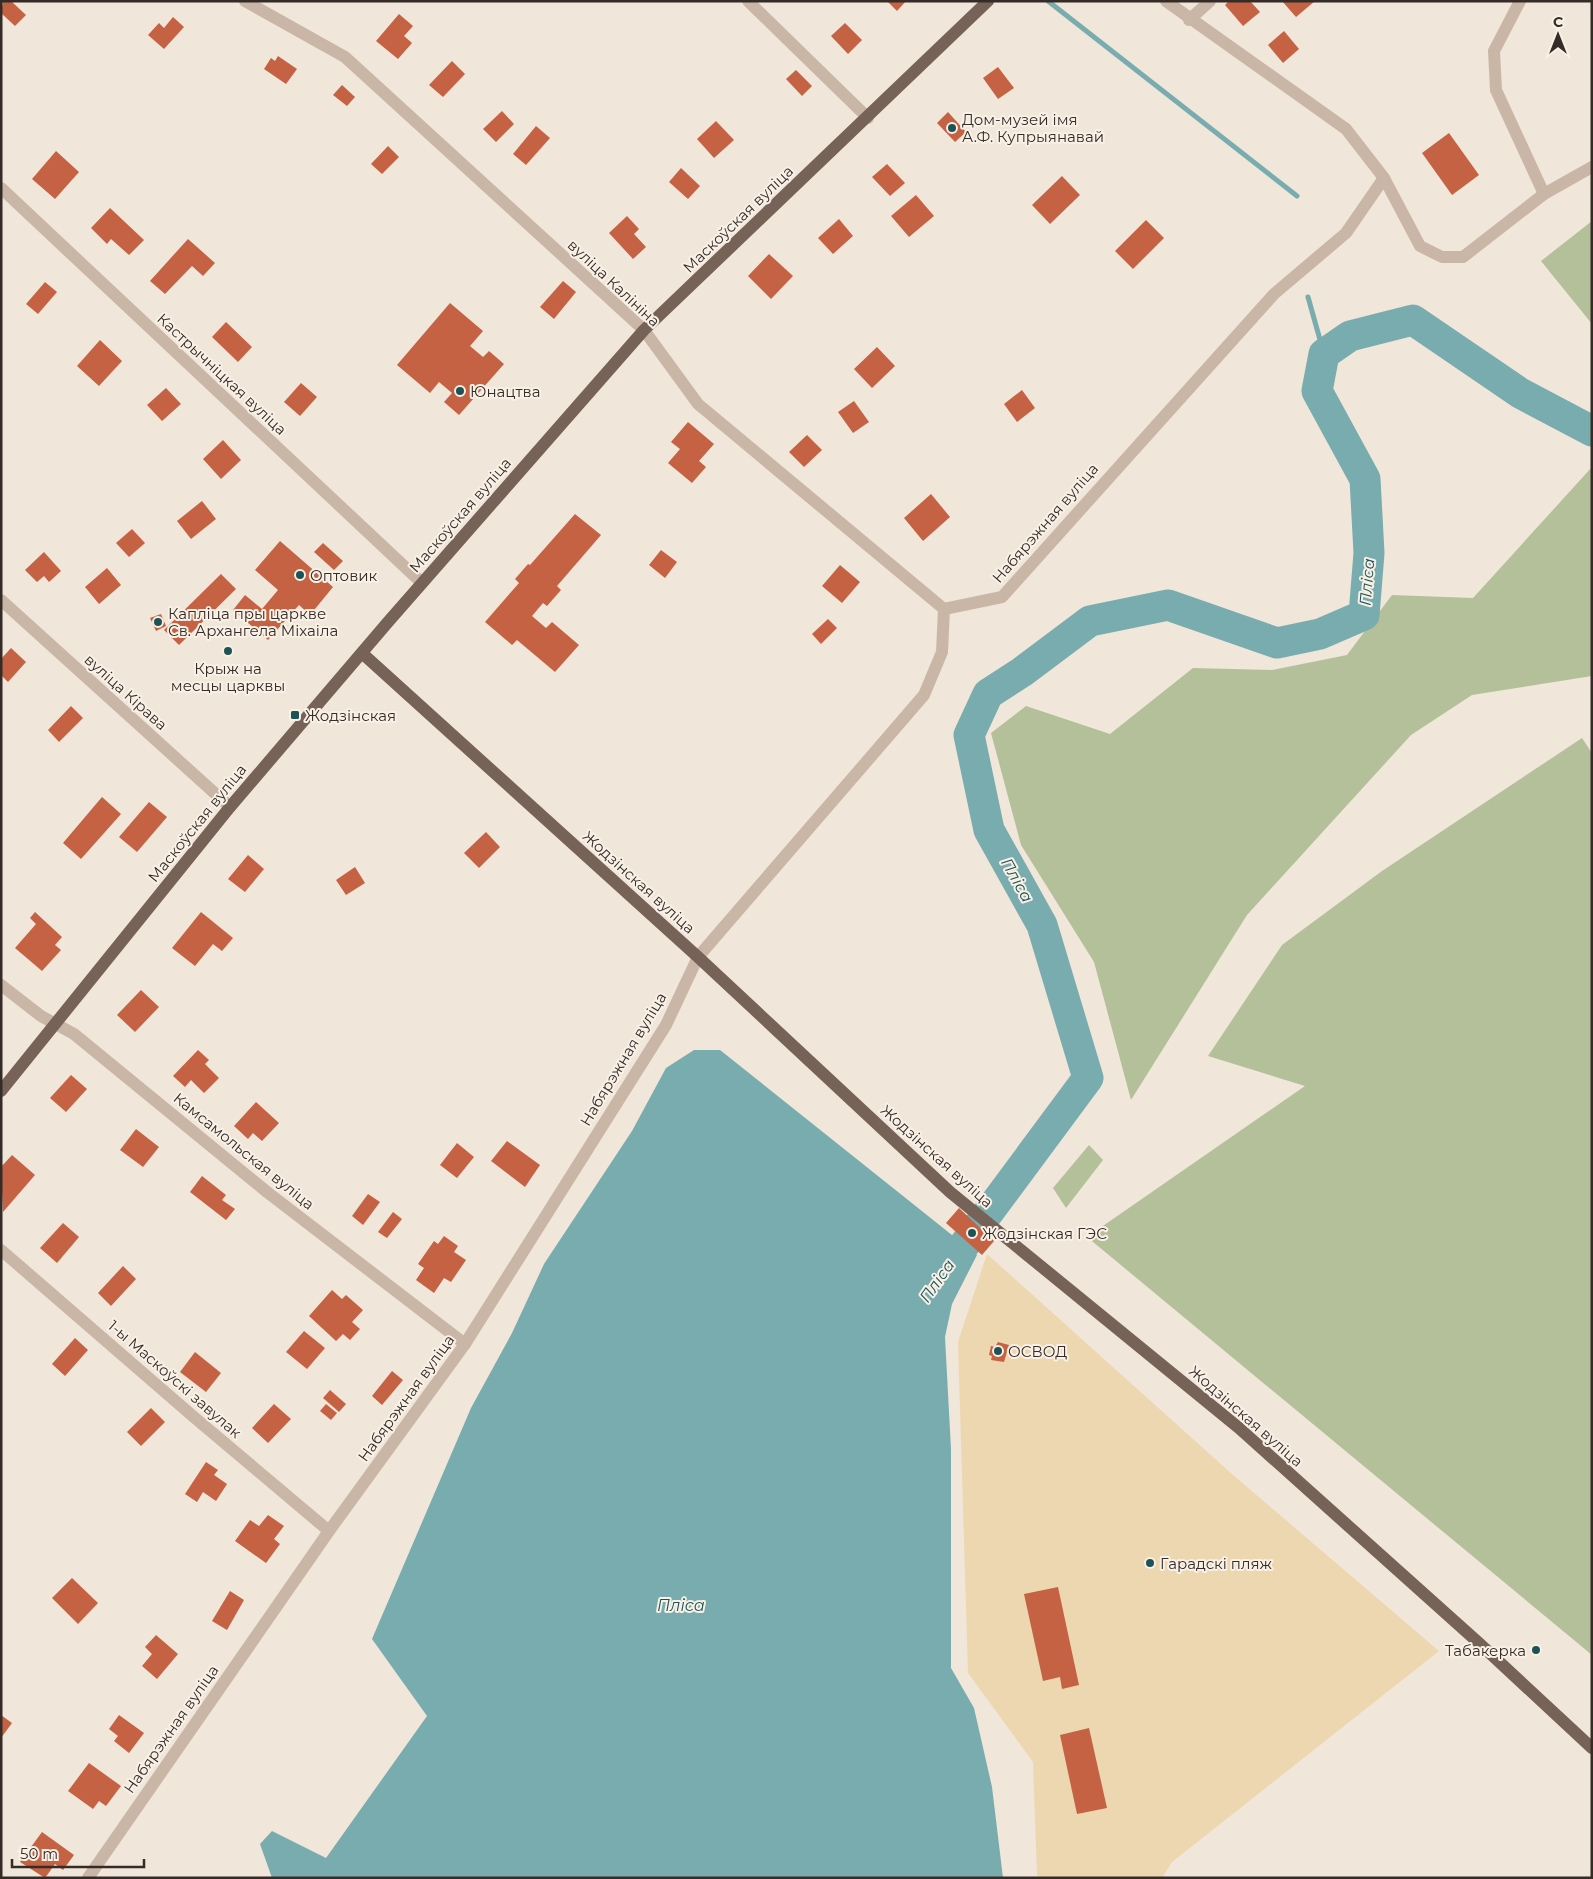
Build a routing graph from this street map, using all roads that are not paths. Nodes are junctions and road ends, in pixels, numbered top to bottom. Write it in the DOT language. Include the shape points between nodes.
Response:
graph roads {
  1 [pos="245,1"];
  2 [pos="748,1"];
  3 [pos="988,1"];
  4 [pos="1166,1"];
  5 [pos="1210,1"];
  6 [pos="1520,1"];
  7 [pos="1189,20"];
  8 [pos="868,118"];
  9 [pos="1592,167"];
  10 [pos="1384,178"];
  11 [pos="1,188"];
  12 [pos="1544,194"];
  13 [pos="644,330"];
  14 [pos="422,583"];
  15 [pos="1,600"];
  16 [pos="944,609"];
  17 [pos="362,654"];
  18 [pos="230,807"];
  19 [pos="698,957"];
  20 [pos="1,985"];
  21 [pos="56,1025"];
  22 [pos="1,1091"];
  23 [pos="1,1250"];
  24 [pos="465,1344"];
  25 [pos="329,1531"];
  26 [pos="1592,1748"];
  27 [pos="88,1878"];
  1 -- 13 [label="street, вуліца Калініна" via="345,57"];
  2 -- 8 [label="street"];
  3 -- 8 [label="main road, Маскоўская вуліца"];
  4 -- 7 [label="street"];
  5 -- 7 [label="street"];
  6 -- 12 [label="street" via="1494,51 1496,90"];
  7 -- 10 [label="street" via="1346,129"];
  8 -- 13 [label="main road, Маскоўская вуліца"];
  9 -- 12 [label="street"];
  10 -- 12 [label="street" via="1420,246 1442,256 1464,257"];
  10 -- 16 [label="street, Набярэжная вуліца" via="1346,233 1274,294 1002,598"];
  11 -- 14 [label="street, Кастрычніцкая вуліца"];
  13 -- 14 [label="main road, Маскоўская вуліца"];
  13 -- 16 [label="street, вуліца Калініна" via="698,404"];
  14 -- 17 [label="main road, Маскоўская вуліца"];
  15 -- 18 [label="street, вуліца Кірава"];
  16 -- 19 [label="street, Набярэжная вуліца" via="942,652 924,695"];
  17 -- 18 [label="main road, Маскоўская вуліца"];
  17 -- 19 [label="main road, Жодзінская вуліца"];
  18 -- 21 [label="main road, Маскоўская вуліца"];
  19 -- 24 [label="street, Набярэжная вуліца" via="666,1025"];
  19 -- 26 [label="main road, Жодзінская вуліца" via="950,1192 1239,1428"];
  20 -- 21 [label="street, Камсамольская вуліца"];
  21 -- 22 [label="main road, Маскоўская вуліца"];
  21 -- 24 [label="street, Камсамольская вуліца" via="74,1034 267,1192"];
  23 -- 25 [label="street, 1-ы Маскоўскі завулак"];
  24 -- 25 [label="street, Набярэжная вуліца"];
  25 -- 27 [label="street, Набярэжная вуліца"];
}
